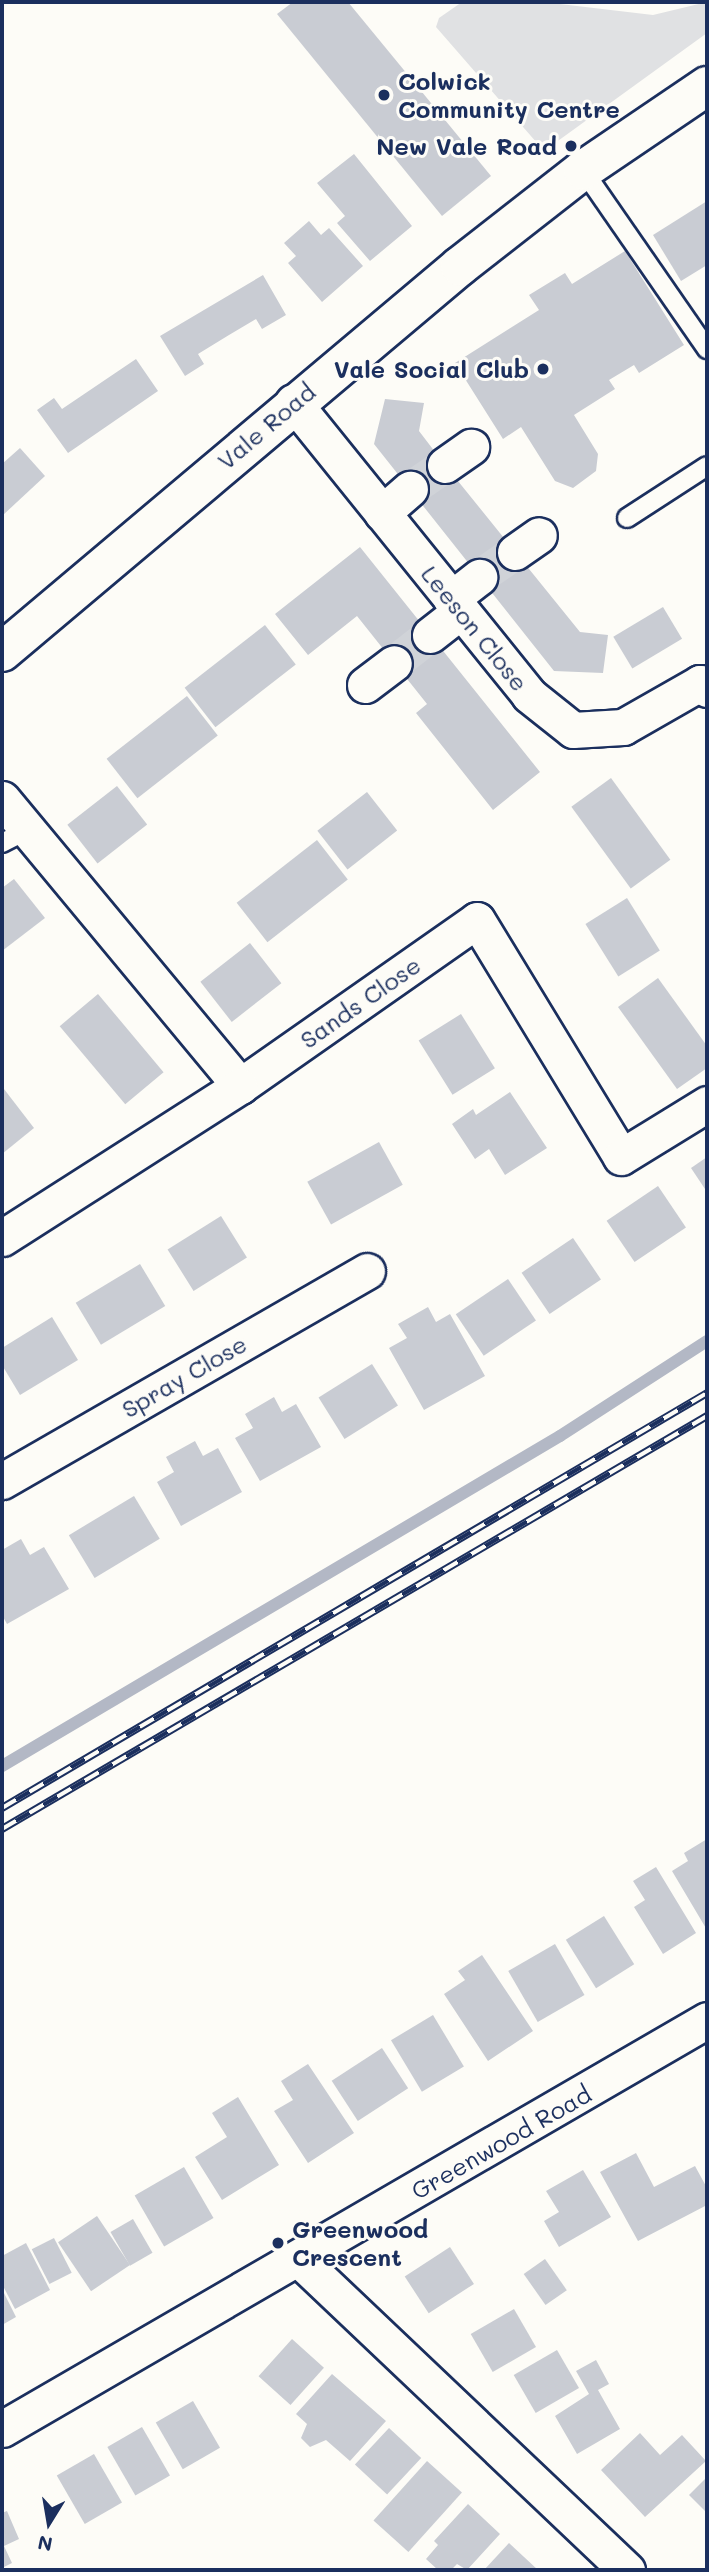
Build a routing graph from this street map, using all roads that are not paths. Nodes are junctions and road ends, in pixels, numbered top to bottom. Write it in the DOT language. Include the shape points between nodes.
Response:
graph roads {
  1 [pos="707,86"];
  2 [pos="583,170"];
  3 [pos="707,349"];
  4 [pos="293,402"];
  5 [pos="707,466"];
  6 [pos="410,489"];
  7 [pos="382,513"];
  8 [pos="627,518"];
  9 [pos="479,577"];
  10 [pos="456,605"];
  11 [pos="430,635"];
  12 [pos="2,652"];
  13 [pos="394,663"];
  14 [pos="365,685"];
  15 [pos="707,689"];
  16 [pos="2,799"];
  17 [pos="15,837"];
  18 [pos="240,1086"];
  19 [pos="707,1104"];
  20 [pos="2,1238"];
  21 [pos="367,1271"];
  22 [pos="2,1481"];
  23 [pos="707,2020"];
  24 [pos="300,2260"];
  25 [pos="2,2429"];
  26 [pos="627,2570"];
  1 -- 2 [label="street, Vale Road"];
  2 -- 3 [label="lane"];
  2 -- 4 [label="street, Vale Road"];
  4 -- 7 [label="street, Leeson Close"];
  4 -- 12 [label="street, Vale Road"];
  5 -- 8 [label="lane"];
  6 -- 7 [label="street"];
  7 -- 10 [label="street, Leeson Close"];
  9 -- 10 [label="street"];
  10 -- 11 [label="street"];
  10 -- 15 [label="street, Leeson Close" via="528,695 573,730 623,727 700,683"];
  13 -- 14 [label="street"];
  16 -- 17 [label="street"];
  17 -- 18 [label="street"];
  18 -- 19 [label="street, Sands Close" via="477,920 621,1157"];
  18 -- 20 [label="street"];
  21 -- 22 [label="street, Spray Close"];
  23 -- 24 [label="street, Greenwood Road"];
  24 -- 25 [label="street, Greenwood Road"];
  24 -- 26 [label="street"];
}
